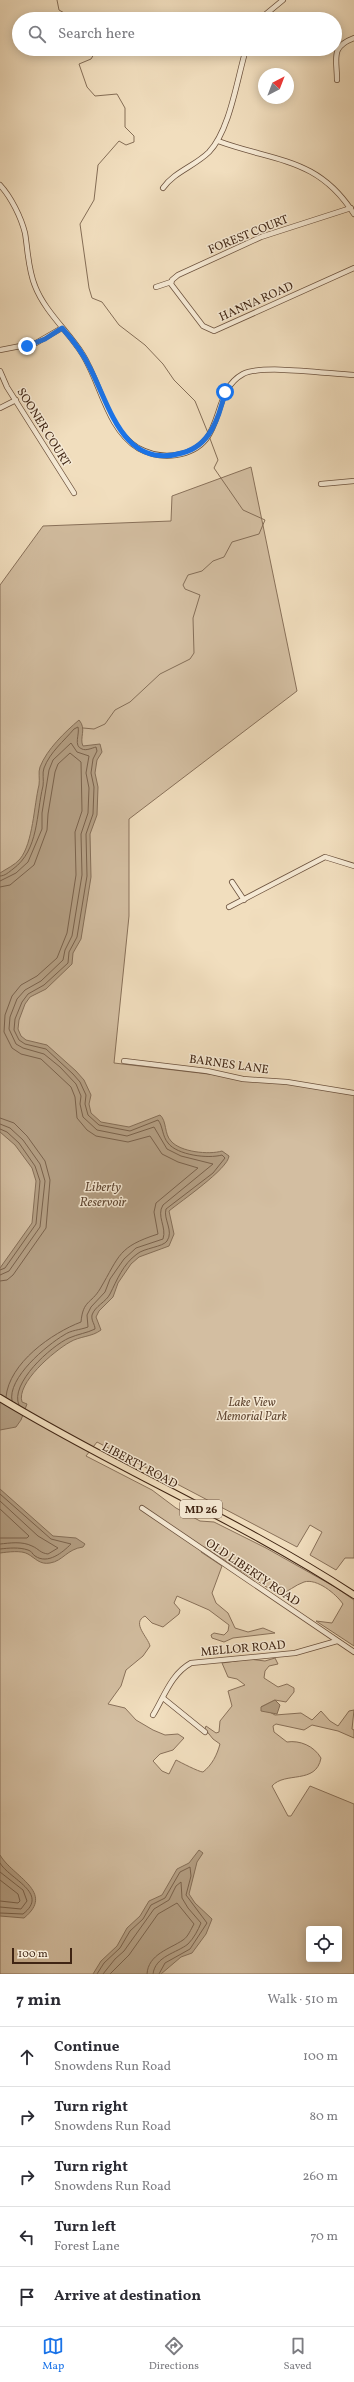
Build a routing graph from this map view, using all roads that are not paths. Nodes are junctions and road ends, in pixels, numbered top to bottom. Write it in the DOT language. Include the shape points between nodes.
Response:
graph roads {
  1 [pos="283,0"];
  2 [pos="268,12"];
  3 [pos="354,38"];
  4 [pos="342,43"];
  5 [pos="244,56"];
  6 [pos="338,56"];
  7 [pos="337,80"];
  8 [pos="218,141"];
  9 [pos="0,185"];
  10 [pos="163,188"];
  11 [pos="351,208"];
  12 [pos="354,214"];
  13 [pos="354,268"];
  14 [pos="171,282"];
  15 [pos="156,287"];
  16 [pos="62,328"];
  17 [pos="0,350"];
  18 [pos="0,371"];
  19 [pos="354,375"];
  20 [pos="16,400"];
  21 [pos="0,408"];
  22 [pos="354,481"];
  23 [pos="321,484"];
  24 [pos="74,493"];
  25 [pos="354,866"];
  26 [pos="232,882"];
  27 [pos="244,900"];
  28 [pos="229,907"];
  29 [pos="124,1061"];
  30 [pos="354,1093"];
  31 [pos="0,1398"];
  32 [pos="142,1508"];
  33 [pos="354,1595"];
  34 [pos="338,1641"];
  35 [pos="354,1652"];
  36 [pos="163,1698"];
  37 [pos="153,1715"];
  38 [pos="205,1732"];
  1 -- 2 [label="street"];
  3 -- 4 [label="street"];
  5 -- 8 [label="street"];
  6 -- 7 [label="street"];
  8 -- 10 [label="street" via="201,160 172,178"];
  8 -- 11 [label="street" via="314,172 337,190"];
  9 -- 16 [label="street" via="24,232 36,288"];
  11 -- 12 [label="street"];
  11 -- 14 [label="street, FOREST COURT" via="261,237 178,275"];
  13 -- 14 [label="street, HANNA ROAD" via="214,331 207,329"];
  14 -- 15 [label="street"];
  16 -- 17 [label="street" via="36,343"];
  16 -- 19 [label="street" via="90,368 118,428 135,446 152,454 170,456 192,450 203,441 213,429 227,387 253,370"];
  18 -- 20 [label="street, SOONER COURT"];
  20 -- 21 [label="street"];
  20 -- 24 [label="street, SOONER COURT"];
  22 -- 23 [label="street"];
  25 -- 27 [label="street" via="325,857"];
  26 -- 27 [label="street"];
  27 -- 28 [label="street"];
  29 -- 30 [label="street, BARNES LANE"];
  31 -- 33 [label="main road, LIBERTY ROAD / MD 26" via="46,1426 293,1558"];
  32 -- 34 [label="street, OLD LIBERTY ROAD"];
  34 -- 35 [label="street, OLD LIBERTY ROAD"];
  34 -- 36 [label="street, MELLOR ROAD" via="294,1653 191,1663 172,1680"];
  36 -- 37 [label="street, MELLOR ROAD"];
  36 -- 38 [label="street"];
}
